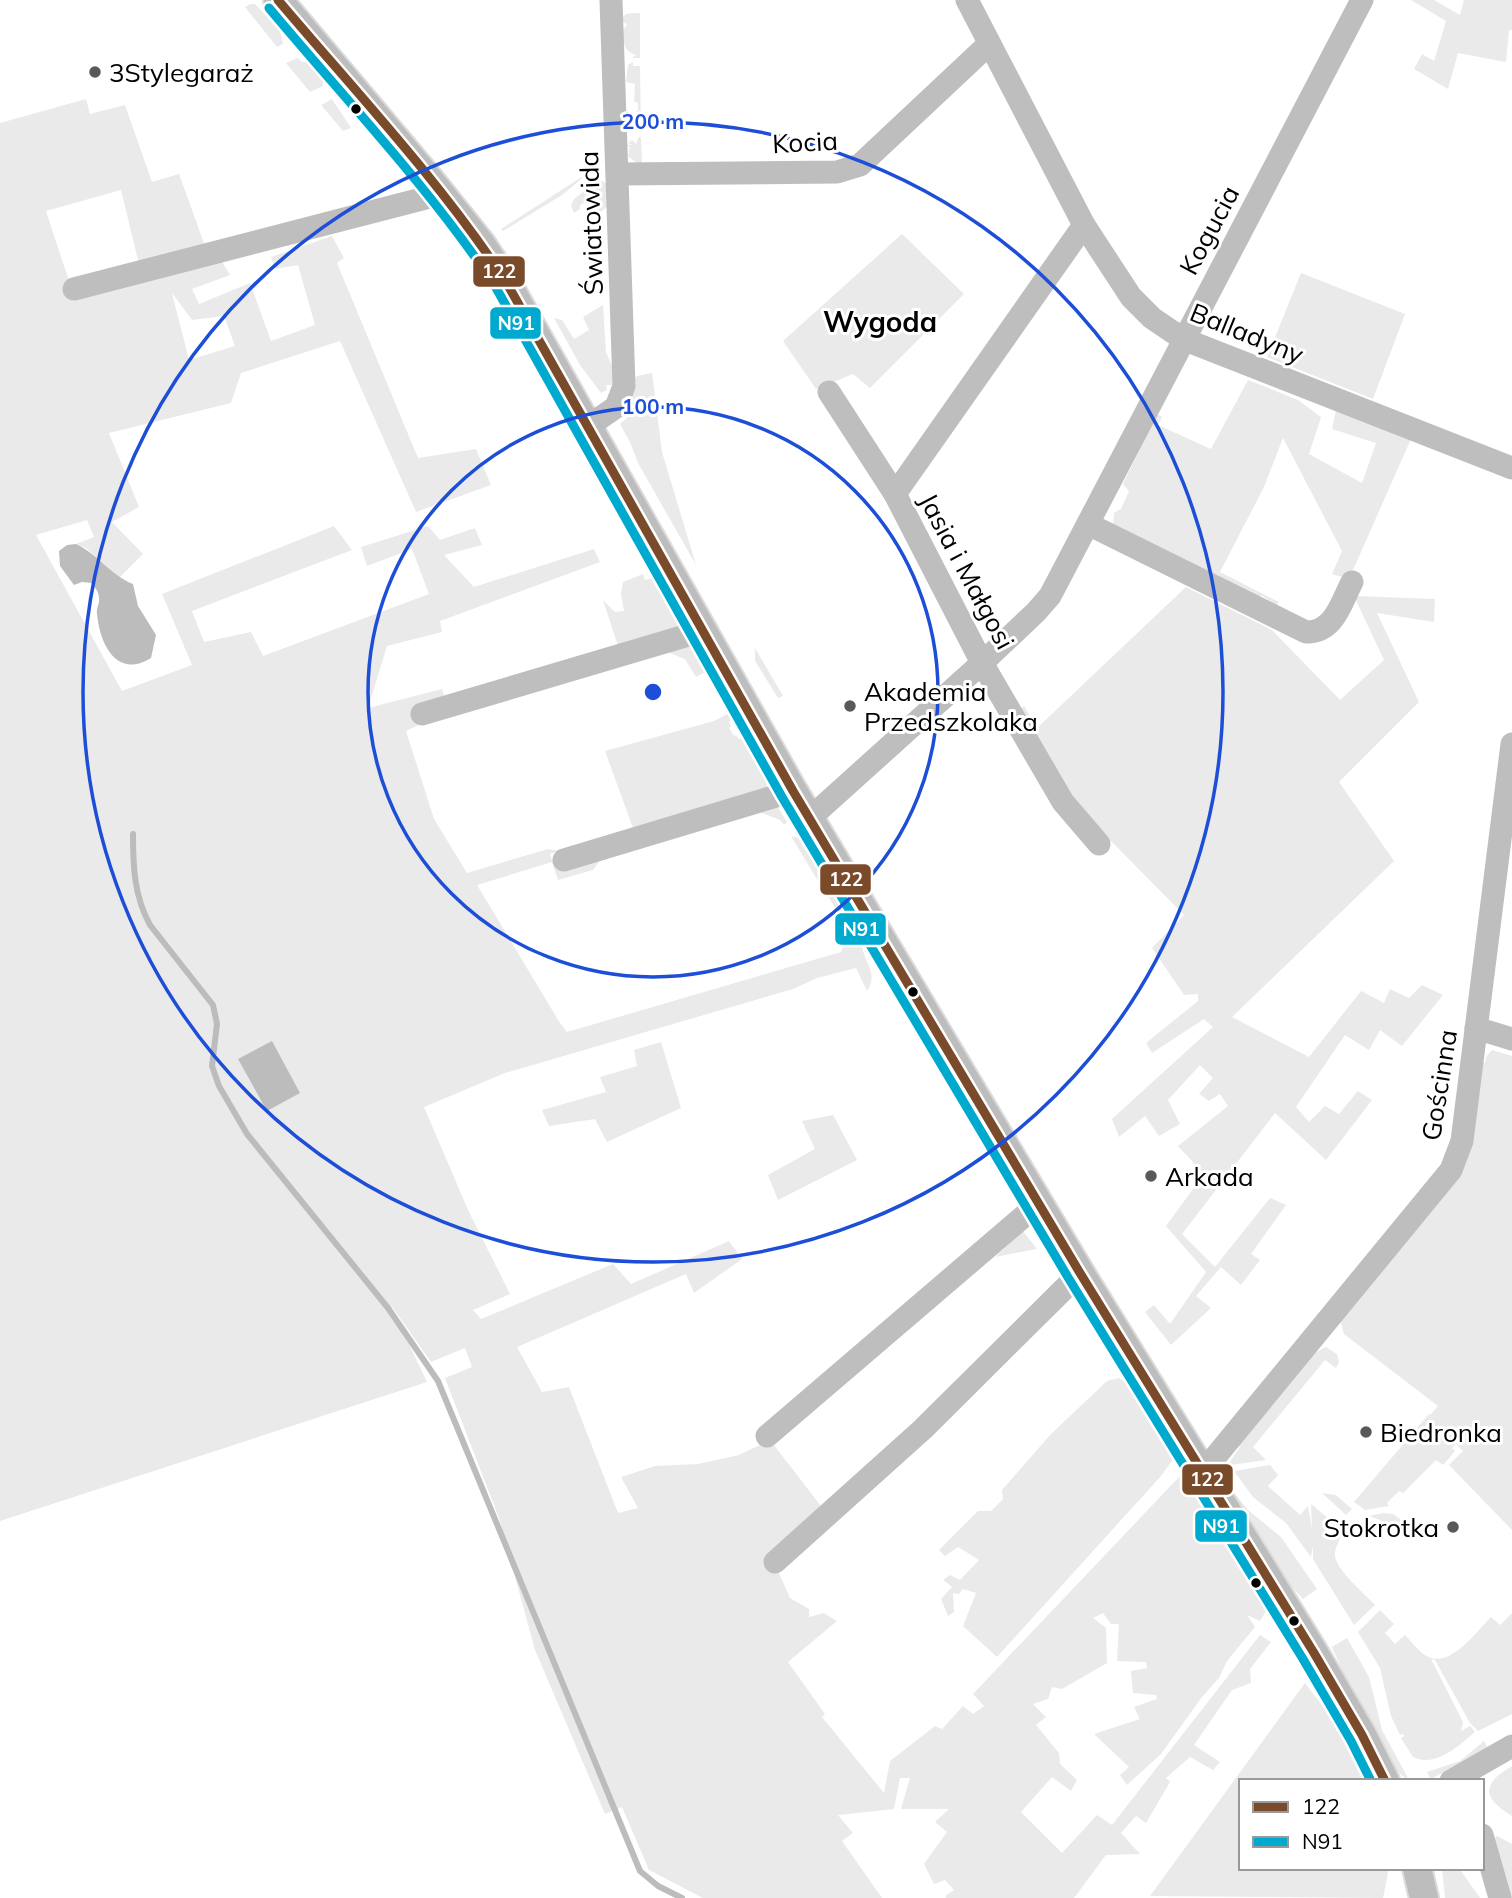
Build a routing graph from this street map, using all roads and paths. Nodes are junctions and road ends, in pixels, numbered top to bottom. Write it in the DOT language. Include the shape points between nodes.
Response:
graph roads {
  1 [pos="278,0"];
  2 [pos="611,0"];
  3 [pos="967,0"];
  4 [pos="1362,0"];
  5 [pos="989,44"];
  6 [pos="618,174"];
  7 [pos="441,194"];
  8 [pos="1084,225"];
  9 [pos="74,289"];
  10 [pos="1183,339"];
  11 [pos="828,392"];
  12 [pos="587,427"];
  13 [pos="1512,468"];
  14 [pos="895,494"];
  15 [pos="1088,524"];
  16 [pos="1352,582"];
  17 [pos="702,631"];
  18 [pos="982,663"];
  19 [pos="422,714"];
  20 [pos="1512,744"];
  21 [pos="793,791"];
  22 [pos="810,818"];
  23 [pos="1099,844"];
  24 [pos="564,860"];
  25 [pos="1476,1028"];
  26 [pos="1512,1039"];
  27 [pos="1038,1204"];
  28 [pos="1080,1273"];
  29 [pos="767,1436"];
  30 [pos="1202,1473"];
  31 [pos="775,1562"];
  32 [pos="1512,1746"];
  33 [pos="1384,1779"];
  34 [pos="1459,1779"];
  35 [pos="1484,1842"];
  36 [pos="1417,1870"];
  37 [pos="1424,1898"];
  38 [pos="1500,1898"];
  1 -- 7 [label="main road"];
  2 -- 6 [label="street, Światowida"];
  3 -- 5 [label="street, Balladyny"];
  4 -- 10 [label="street, Kogucia"];
  5 -- 6 [label="street, Kocia" via="860,165 849,169"];
  5 -- 8 [label="street, Balladyny"];
  6 -- 12 [label="street, Światowida" via="624,386 616,407"];
  7 -- 9 [label="street"];
  7 -- 12 [label="main road" via="505,280"];
  8 -- 10 [label="street, Balladyny" via="1131,297"];
  8 -- 14 [label="street, Jasia i Małgosi"];
  10 -- 13 [label="street, Balladyny"];
  10 -- 15 [label="street, Kogucia"];
  11 -- 14 [label="street"];
  12 -- 17 [label="main road"];
  14 -- 18 [label="street, Jasia i Małgosi"];
  15 -- 16 [label="street" via="1306,632 1329,625"];
  15 -- 18 [label="street, Kogucia" via="1050,596"];
  17 -- 19 [label="street"];
  17 -- 21 [label="main road"];
  18 -- 22 [label="street, Kogucia"];
  18 -- 23 [label="street, Jasia i Małgosi" via="1063,802"];
  20 -- 25 [label="street, Gościnna"];
  21 -- 22 [label="main road"];
  21 -- 24 [label="street"];
  22 -- 27 [label="main road"];
  25 -- 26 [label="street"];
  25 -- 30 [label="street, Gościnna" via="1462,1141 1451,1170"];
  27 -- 28 [label="main road"];
  27 -- 29 [label="street"];
  28 -- 30 [label="main road"];
  28 -- 31 [label="street" via="923,1429"];
  30 -- 33 [label="main road" via="1321,1665"];
  32 -- 34 [label="street"];
  35 -- 38 [label="street"];
  36 -- 37 [label="main road"];
}
